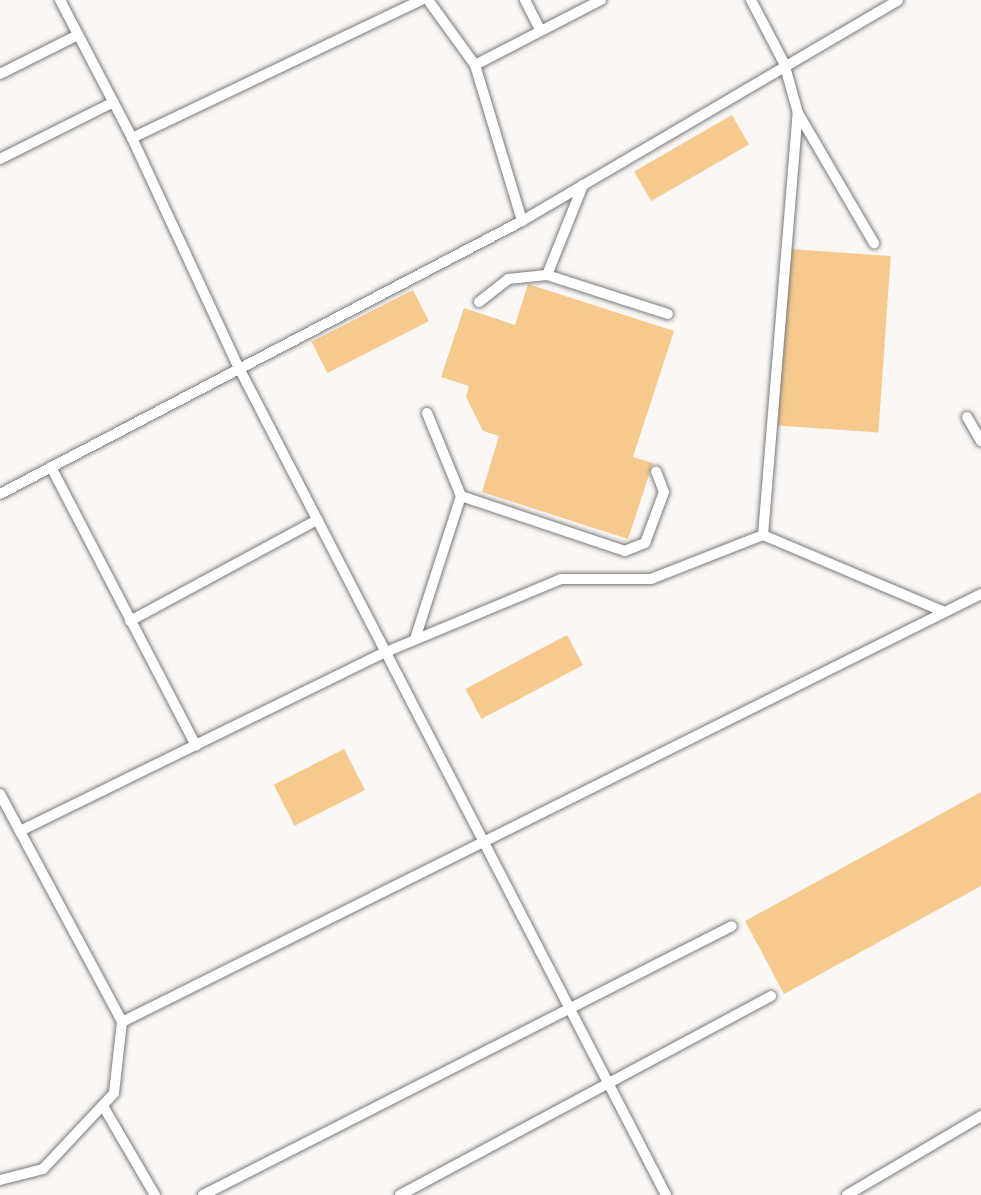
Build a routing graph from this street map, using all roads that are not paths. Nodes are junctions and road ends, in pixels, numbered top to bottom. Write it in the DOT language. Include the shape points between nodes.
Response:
graph roads {
  1 [pos="60,0"];
  2 [pos="421,0"];
  3 [pos="428,0"];
  4 [pos="525,0"];
  5 [pos="601,0"];
  6 [pos="751,0"];
  7 [pos="898,0"];
  8 [pos="540,29"];
  9 [pos="78,35"];
  10 [pos="784,63"];
  11 [pos="475,65"];
  12 [pos="0,74"];
  13 [pos="114,102"];
  14 [pos="798,113"];
  15 [pos="132,138"];
  16 [pos="0,159"];
  17 [pos="583,185"];
  18 [pos="522,221"];
  19 [pos="874,243"];
  20 [pos="547,275"];
  21 [pos="479,302"];
  22 [pos="668,314"];
  23 [pos="239,368"];
  24 [pos="427,413"];
  25 [pos="967,417"];
  26 [pos="981,441"];
  27 [pos="51,467"];
  28 [pos="656,471"];
  29 [pos="0,494"];
  30 [pos="461,496"];
  31 [pos="317,520"];
  32 [pos="763,535"];
  33 [pos="981,594"];
  34 [pos="944,612"];
  35 [pos="130,621"];
  36 [pos="415,639"];
  37 [pos="386,652"];
  38 [pos="196,746"];
  39 [pos="0,794"];
  40 [pos="20,831"];
  41 [pos="484,842"];
  42 [pos="732,926"];
  43 [pos="771,996"];
  44 [pos="568,1007"];
  45 [pos="122,1022"];
  46 [pos="609,1085"];
  47 [pos="103,1106"];
  48 [pos="981,1116"];
  49 [pos="0,1180"];
  50 [pos="155,1195"];
  51 [pos="203,1195"];
  52 [pos="400,1195"];
  53 [pos="666,1195"];
  54 [pos="847,1195"];
  1 -- 9 [label="lane"];
  2 -- 15 [label="lane"];
  3 -- 11 [label="lane"];
  4 -- 8 [label="lane"];
  5 -- 8 [label="lane"];
  6 -- 10 [label="lane"];
  7 -- 10 [label="lane"];
  8 -- 11 [label="lane"];
  9 -- 12 [label="lane"];
  9 -- 13 [label="lane"];
  10 -- 14 [label="lane"];
  10 -- 17 [label="lane"];
  11 -- 18 [label="lane"];
  13 -- 15 [label="lane"];
  13 -- 16 [label="lane"];
  14 -- 19 [label="lane"];
  14 -- 32 [label="lane"];
  15 -- 23 [label="lane"];
  17 -- 18 [label="lane"];
  17 -- 20 [label="lane"];
  18 -- 23 [label="lane"];
  20 -- 21 [label="lane" via="508,279"];
  20 -- 22 [label="lane"];
  23 -- 27 [label="lane"];
  23 -- 31 [label="lane"];
  24 -- 30 [label="lane"];
  25 -- 26 [label="lane"];
  27 -- 29 [label="lane"];
  27 -- 35 [label="lane"];
  28 -- 30 [label="lane" via="664,492 645,543 625,551"];
  30 -- 36 [label="lane"];
  31 -- 35 [label="lane"];
  31 -- 37 [label="lane"];
  32 -- 34 [label="lane"];
  32 -- 36 [label="lane" via="651,579 561,579"];
  33 -- 34 [label="lane"];
  34 -- 41 [label="lane"];
  35 -- 38 [label="lane"];
  36 -- 37 [label="lane"];
  37 -- 38 [label="lane"];
  37 -- 41 [label="lane"];
  38 -- 40 [label="lane"];
  39 -- 40 [label="lane"];
  40 -- 45 [label="lane"];
  41 -- 44 [label="lane"];
  41 -- 45 [label="lane"];
  42 -- 44 [label="lane"];
  43 -- 46 [label="lane"];
  44 -- 46 [label="lane"];
  44 -- 51 [label="lane"];
  45 -- 47 [label="lane" via="114,1093"];
  46 -- 52 [label="lane"];
  46 -- 53 [label="lane"];
  47 -- 49 [label="lane" via="43,1169"];
  47 -- 50 [label="lane"];
  48 -- 54 [label="lane"];
}
